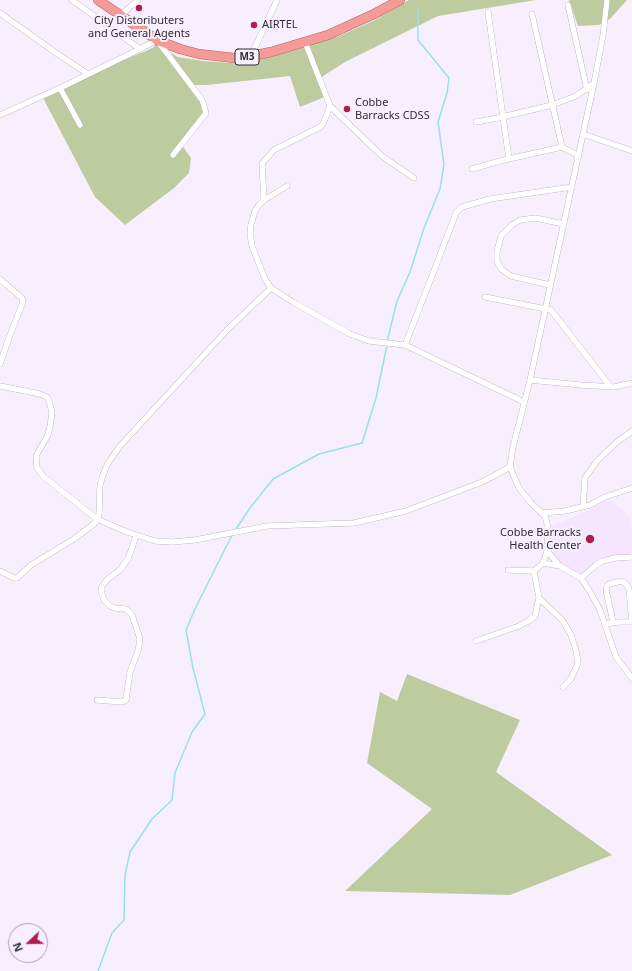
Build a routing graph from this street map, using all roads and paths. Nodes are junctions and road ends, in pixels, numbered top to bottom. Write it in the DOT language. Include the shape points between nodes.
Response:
graph roads {
  1 [pos="72,0"];
  2 [pos="98,0"];
  3 [pos="138,0"];
  4 [pos="277,0"];
  5 [pos="400,0"];
  6 [pos="607,0"];
  7 [pos="568,5"];
  8 [pos="488,12"];
  9 [pos="0,13"];
  10 [pos="532,14"];
  11 [pos="120,15"];
  12 [pos="157,40"];
  13 [pos="306,42"];
  14 [pos="140,50"];
  15 [pos="251,56"];
  16 [pos="88,74"];
  17 [pos="594,83"];
  18 [pos="60,88"];
  19 [pos="587,89"];
  20 [pos="590,102"];
  21 [pos="552,105"];
  22 [pos="330,106"];
  23 [pos="0,115"];
  24 [pos="503,117"];
  25 [pos="476,122"];
  26 [pos="80,126"];
  27 [pos="583,134"];
  28 [pos="562,146"];
  29 [pos="632,151"];
  30 [pos="173,155"];
  31 [pos="579,156"];
  32 [pos="510,158"];
  33 [pos="472,169"];
  34 [pos="414,178"];
  35 [pos="287,186"];
  36 [pos="572,188"];
  37 [pos="264,200"];
  38 [pos="564,224"];
  39 [pos="0,279"];
  40 [pos="550,285"];
  41 [pos="272,288"];
  42 [pos="485,297"];
  43 [pos="545,309"];
  44 [pos="405,345"];
  45 [pos="0,364"];
  46 [pos="530,380"];
  47 [pos="632,383"];
  48 [pos="0,386"];
  49 [pos="610,386"];
  50 [pos="524,402"];
  51 [pos="632,431"];
  52 [pos="510,467"];
  53 [pos="632,488"];
  54 [pos="583,507"];
  55 [pos="541,513"];
  56 [pos="98,518"];
  57 [pos="136,536"];
  58 [pos="547,551"];
  59 [pos="632,557"];
  60 [pos="543,563"];
  61 [pos="560,566"];
  62 [pos="0,570"];
  63 [pos="508,570"];
  64 [pos="534,570"];
  65 [pos="581,578"];
  66 [pos="539,598"];
  67 [pos="613,622"];
  68 [pos="632,622"];
  69 [pos="605,624"];
  70 [pos="476,641"];
  71 [pos="632,678"];
  72 [pos="563,687"];
  73 [pos="97,700"];
  1 -- 14 [label="street"];
  2 -- 11 [label="highway, M3"];
  3 -- 11 [label="street"];
  4 -- 15 [label="street"];
  5 -- 13 [label="highway, M3" via="344,28"];
  6 -- 17 [label="street"];
  7 -- 19 [label="street"];
  8 -- 24 [label="street"];
  9 -- 16 [label="street"];
  10 -- 21 [label="street"];
  11 -- 12 [label="highway, M3"];
  12 -- 14 [label="street"];
  12 -- 15 [label="highway, M3" via="199,54 234,58"];
  12 -- 30 [label="street" via="202,100 206,113"];
  13 -- 15 [label="highway, M3"];
  13 -- 22 [label="street"];
  14 -- 16 [label="street"];
  16 -- 18 [label="street"];
  17 -- 19 [label="street"];
  17 -- 20 [label="street"];
  18 -- 23 [label="street"];
  18 -- 26 [label="street"];
  19 -- 20 [label="street"];
  19 -- 21 [label="street"];
  20 -- 27 [label="street"];
  21 -- 24 [label="street"];
  21 -- 28 [label="street"];
  22 -- 34 [label="street" via="382,156"];
  22 -- 37 [label="street" via="320,127 274,150 264,161"];
  24 -- 25 [label="street"];
  24 -- 32 [label="street"];
  27 -- 29 [label="street"];
  27 -- 31 [label="street"];
  28 -- 31 [label="street"];
  28 -- 32 [label="street"];
  31 -- 36 [label="street"];
  32 -- 33 [label="street"];
  35 -- 37 [label="street"];
  36 -- 38 [label="street"];
  36 -- 44 [label="street" via="490,199 462,207 456,213"];
  37 -- 41 [label="street" via="255,211 250,234 265,279"];
  38 -- 40 [label="street"];
  38 -- 40 [label="street" via="535,218 520,220 501,236 497,251 497,261 501,269 511,276"];
  39 -- 45 [label="street" via="22,298 23,302"];
  40 -- 43 [label="street"];
  41 -- 44 [label="street" via="350,334 369,341"];
  41 -- 56 [label="street" via="226,331 120,446 103,475"];
  42 -- 43 [label="street"];
  43 -- 46 [label="street"];
  43 -- 49 [label="street" via="550,310 558,319"];
  44 -- 50 [label="street"];
  46 -- 49 [label="street"];
  46 -- 50 [label="street"];
  47 -- 49 [label="street"];
  48 -- 56 [label="street" via="47,397 52,420 48,435 36,456 37,468 44,477"];
  50 -- 52 [label="street"];
  51 -- 54 [label="street" via="597,461 585,478"];
  52 -- 55 [label="street" via="518,488"];
  52 -- 57 [label="street" via="482,482 406,511 354,523 267,526 172,542"];
  53 -- 54 [label="street"];
  54 -- 55 [label="street"];
  55 -- 58 [label="street" via="545,516 548,527"];
  56 -- 57 [label="street"];
  56 -- 62 [label="street" via="92,526 30,565 17,578"];
  57 -- 73 [label="street" via="128,559 101,590 104,600 110,606 126,610 132,615 140,639 138,651 130,672 126,700"];
  58 -- 60 [label="street"];
  58 -- 61 [label="street"];
  59 -- 65 [label="street" via="603,561"];
  60 -- 61 [label="street"];
  60 -- 64 [label="street"];
  61 -- 65 [label="street"];
  63 -- 64 [label="street"];
  64 -- 66 [label="street"];
  65 -- 69 [label="street"];
  66 -- 70 [label="street" via="534,616 530,620"];
  66 -- 72 [label="street" via="563,621 576,650 578,663 571,679"];
  67 -- 68 [label="street"];
  67 -- 68 [label="street" via="606,590 609,584 622,581 629,589"];
  67 -- 69 [label="street"];
  69 -- 71 [label="street" via="616,657"];
}
